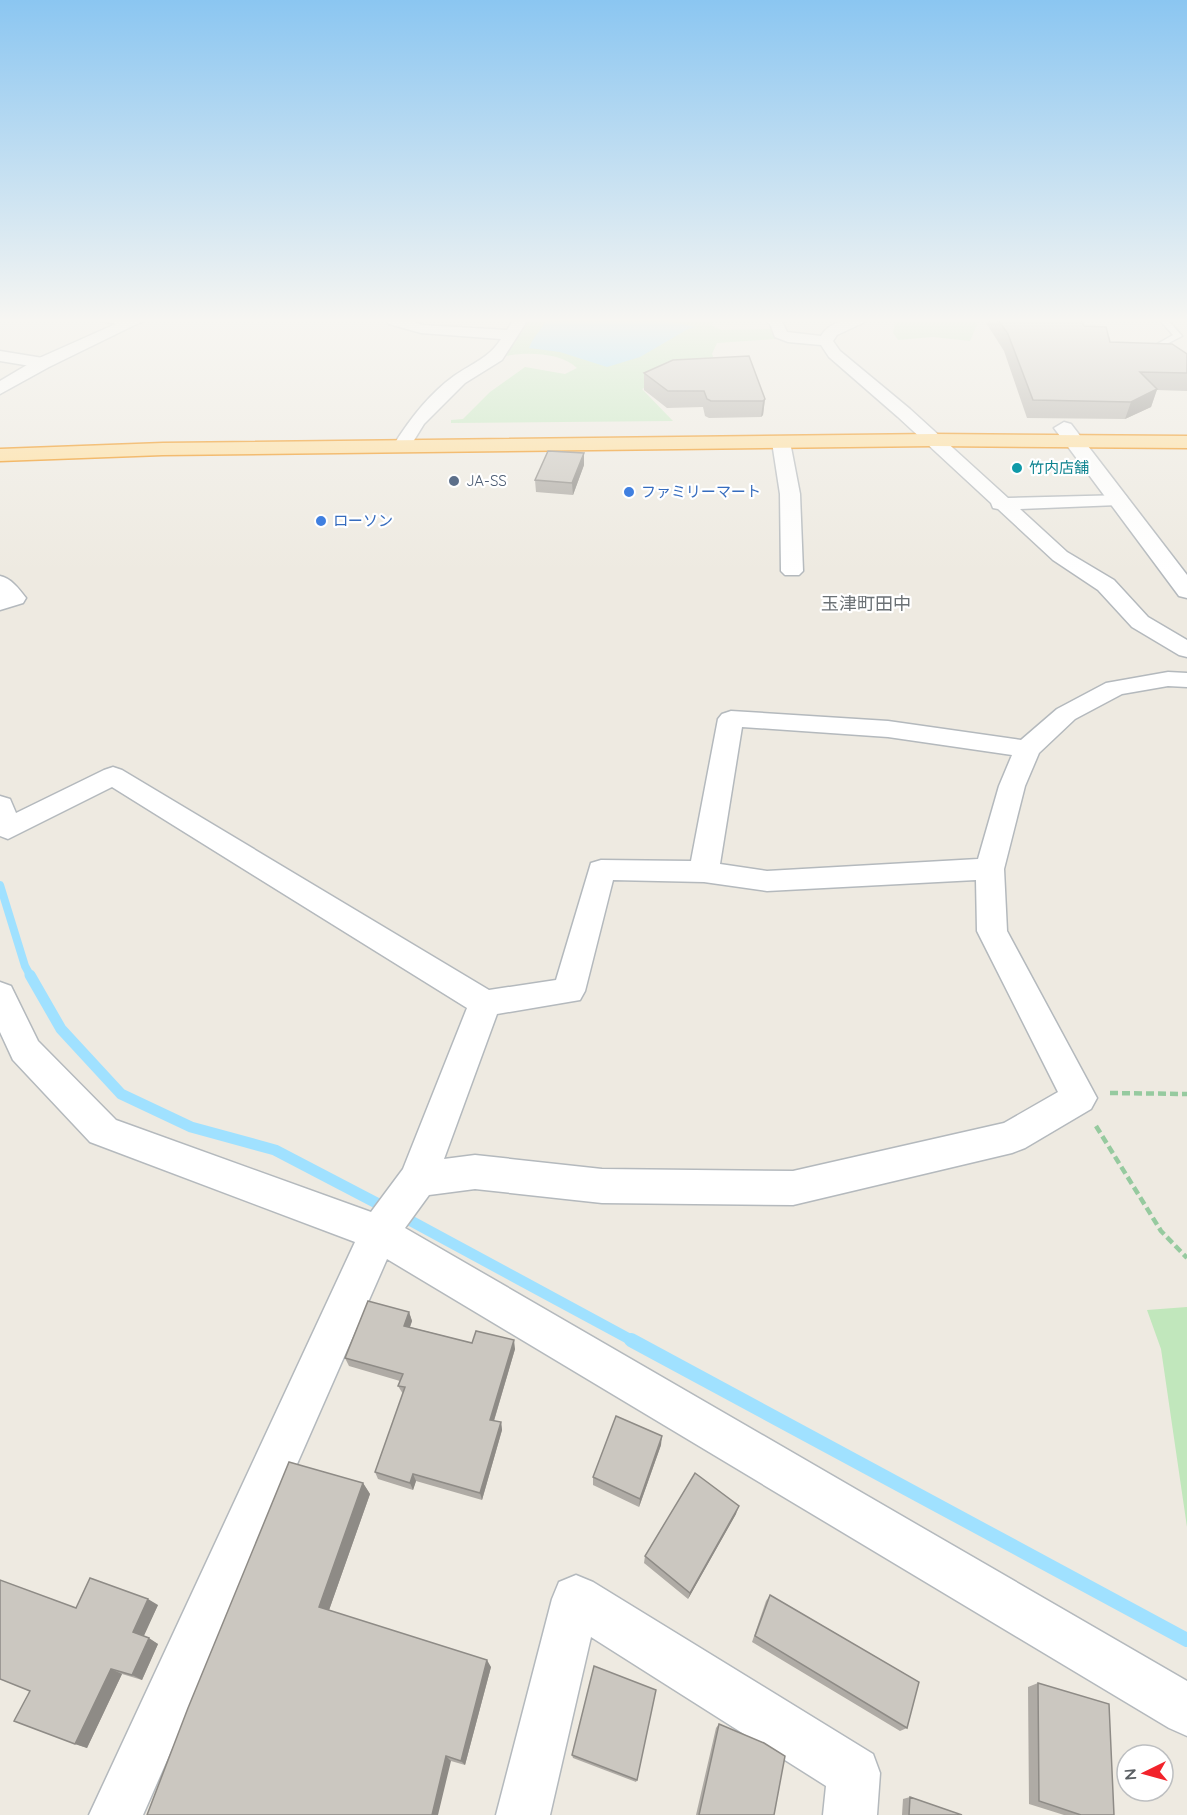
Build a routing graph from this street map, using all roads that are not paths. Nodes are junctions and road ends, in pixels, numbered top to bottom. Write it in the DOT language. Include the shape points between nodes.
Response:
graph roads {
  1 [pos="436,403"];
  2 [pos="891,403"];
  3 [pos="1187,429"];
  4 [pos="927,434"];
  5 [pos="1068,434"];
  6 [pos="405,440"];
  7 [pos="0,441"];
  8 [pos="781,442"];
  9 [pos="1187,442"];
  10 [pos="0,455"];
  11 [pos="1118,499"];
  12 [pos="1000,504"];
  13 [pos="792,571"];
  14 [pos="0,582"];
  15 [pos="1187,591"];
  16 [pos="0,603"];
  17 [pos="1187,650"];
  18 [pos="1187,680"];
  19 [pos="1027,749"];
  20 [pos="3,822"];
  21 [pos="990,869"];
  22 [pos="704,872"];
  23 [pos="0,995"];
  24 [pos="485,1003"];
  25 [pos="418,1179"];
  26 [pos="379,1233"];
  27 [pos="1187,1710"];
  28 [pos="116,1815"];
  29 [pos="523,1815"];
  30 [pos="850,1815"];
  1 -- 6 [label="street"];
  2 -- 4 [label="street"];
  3 -- 5 [label="highway"];
  4 -- 5 [label="highway"];
  4 -- 6 [label="highway"];
  4 -- 8 [label="highway"];
  4 -- 12 [label="street"];
  5 -- 9 [label="highway"];
  5 -- 11 [label="street"];
  6 -- 7 [label="highway"];
  6 -- 8 [label="highway"];
  6 -- 10 [label="highway"];
  8 -- 13 [label="street" via="790,494"];
  11 -- 12 [label="street"];
  11 -- 15 [label="street"];
  12 -- 17 [label="street" via="1060,556 1106,585 1140,622"];
  14 -- 16 [label="street" via="15,598"];
  18 -- 19 [label="street" via="1168,679 1115,688 1066,714"];
  19 -- 21 [label="street" via="1012,786"];
  19 -- 22 [label="street" via="888,729 731,719"];
  20 -- 24 [label="street" via="112,776"];
  21 -- 22 [label="street" via="766,881"];
  21 -- 25 [label="street" via="992,931 1079,1098 1012,1137 793,1188 602,1186 475,1173"];
  22 -- 24 [label="street" via="601,870 569,991"];
  23 -- 26 [label="street" via="25,1050 103,1131"];
  24 -- 25 [label="street"];
  25 -- 26 [label="street"];
  26 -- 27 [label="street"];
  26 -- 28 [label="street"];
  29 -- 30 [label="street" via="576,1599 854,1773"];
}
